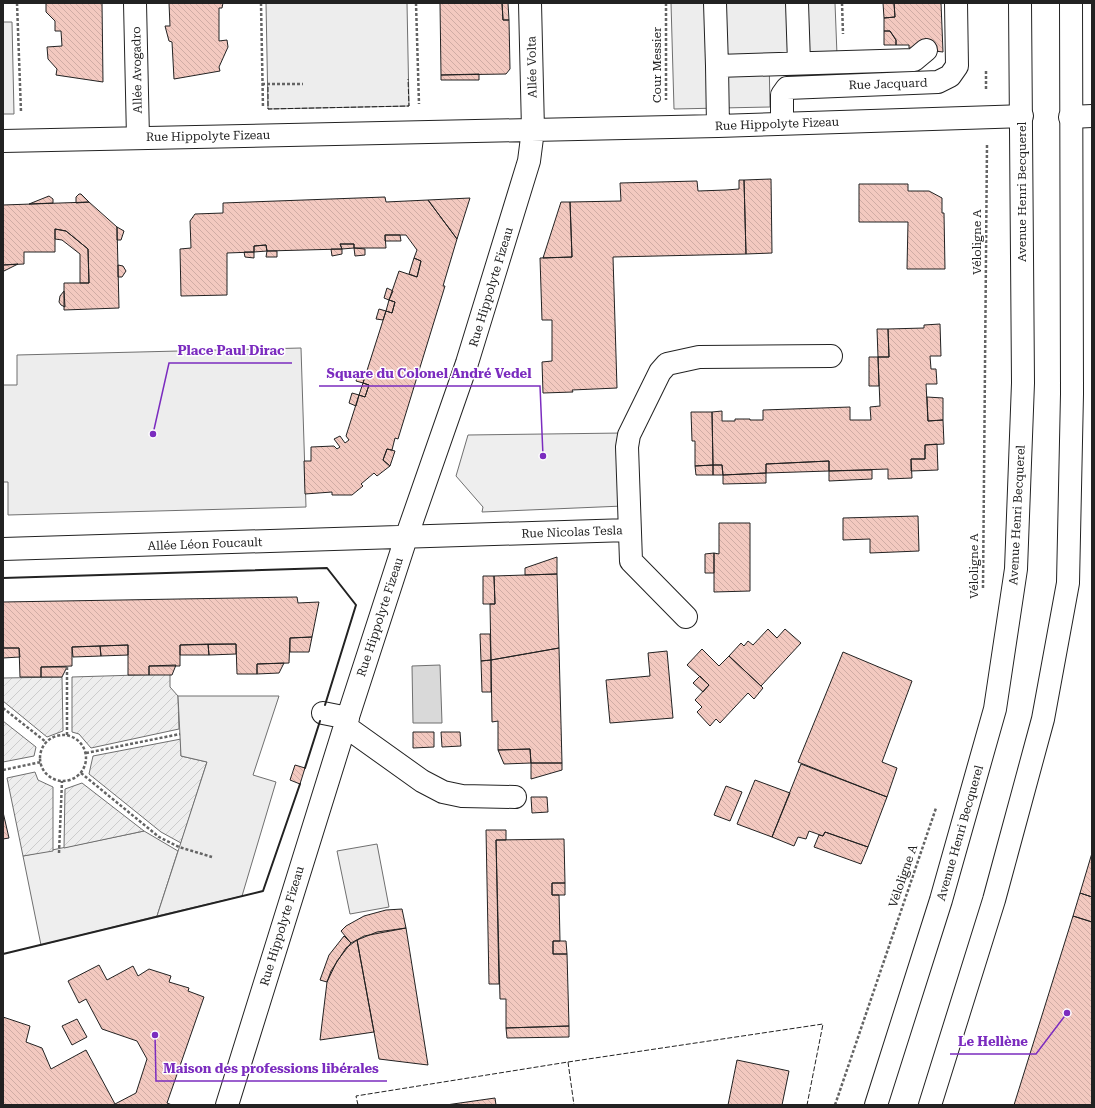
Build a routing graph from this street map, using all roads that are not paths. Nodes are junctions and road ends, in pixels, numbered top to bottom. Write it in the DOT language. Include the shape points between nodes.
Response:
graph roads {
  1 [pos="135,3"];
  2 [pos="530,3"];
  3 [pos="715,3"];
  4 [pos="797,3"];
  5 [pos="956,3"];
  6 [pos="1020,3"];
  7 [pos="1071,3"];
  8 [pos="926,50"];
  9 [pos="799,63"];
  10 [pos="717,66"];
  11 [pos="1022,116"];
  12 [pos="1092,116"];
  13 [pos="1070,117"];
  14 [pos="782,124"];
  15 [pos="718,126"];
  16 [pos="533,130"];
  17 [pos="138,138"];
  18 [pos="3,141"];
  19 [pos="831,356"];
  20 [pos="629,530"];
  21 [pos="406,538"];
  22 [pos="3,549"];
  23 [pos="686,617"];
  24 [pos="323,713"];
  25 [pos="346,722"];
  26 [pos="515,797"];
  27 [pos="226,1105"];
  28 [pos="876,1105"];
  29 [pos="930,1105"];
  1 -- 17 [label="street, Allée Avogadro"];
  2 -- 16 [label="street, Allée Volta"];
  3 -- 10 [label="street"];
  4 -- 9 [label="street"];
  5 -- 14 [label="street, Rue Jacquard" via="957,66 950,76 938,82 787,88 782,95"];
  6 -- 11 [label="street, Avenue Henri Becquerel"];
  7 -- 13 [label="street"];
  8 -- 9 [label="street" via="914,60"];
  9 -- 10 [label="street"];
  10 -- 15 [label="street"];
  11 -- 14 [label="street, Rue Hippolyte Fizeau"];
  11 -- 28 [label="street, Avenue Henri Becquerel" via="1023,383 1016,569 995,708 941,900"];
  12 -- 13 [label="street"];
  13 -- 29 [label="street" via="1072,394 1068,584 1041,727 994,900"];
  14 -- 15 [label="street, Rue Hippolyte Fizeau"];
  15 -- 16 [label="street, Rue Hippolyte Fizeau"];
  16 -- 17 [label="street, Rue Hippolyte Fizeau"];
  16 -- 21 [label="street, Rue Hippolyte Fizeau" via="529,161 479,324"];
  17 -- 18 [label="street, Rue Hippolyte Fizeau"];
  19 -- 20 [label="street" via="698,357 667,364 660,372 629,435"];
  20 -- 21 [label="street, Rue Nicolas Tesla"];
  20 -- 23 [label="street, Rue Nicolas Tesla" via="631,561"];
  21 -- 22 [label="street, Allée Léon Foucault"];
  21 -- 25 [label="street, Rue Hippolyte Fizeau"];
  24 -- 25 [label="street"];
  25 -- 26 [label="street" via="422,782 443,792 462,796"];
  25 -- 27 [label="street, Rue Hippolyte Fizeau"];
}
